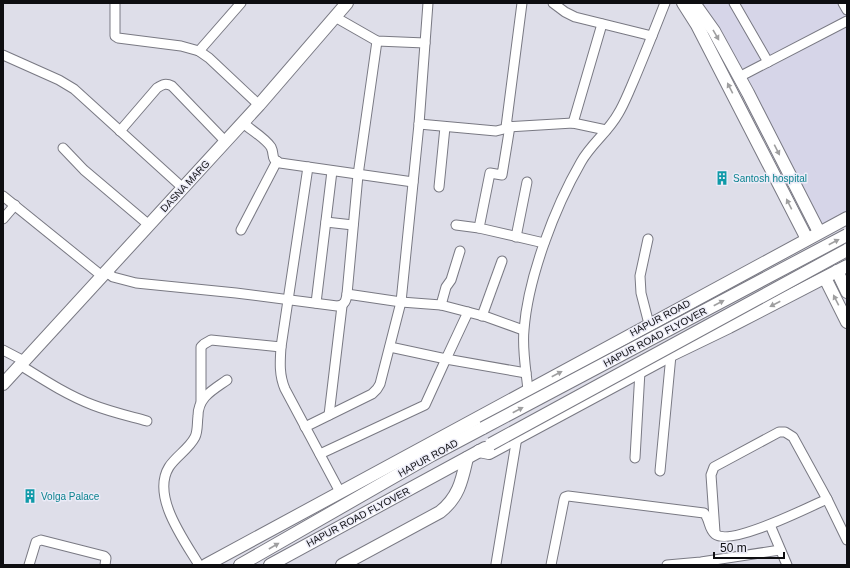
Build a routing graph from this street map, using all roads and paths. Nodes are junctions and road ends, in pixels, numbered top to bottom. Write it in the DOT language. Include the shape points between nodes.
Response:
graph roads {
  1 [pos="115,3"];
  2 [pos="241,3"];
  3 [pos="347,3"];
  4 [pos="428,3"];
  5 [pos="522,3"];
  6 [pos="553,3"];
  7 [pos="665,3"];
  8 [pos="684,3"];
  9 [pos="694,3"];
  10 [pos="734,3"];
  11 [pos="843,3"];
  12 [pos="847,10"];
  13 [pos="335,17"];
  14 [pos="847,21"];
  15 [pos="602,24"];
  16 [pos="652,36"];
  17 [pos="377,41"];
  18 [pos="425,43"];
  19 [pos="199,51"];
  20 [pos="3,55"];
  21 [pos="768,62"];
  22 [pos="739,77"];
  23 [pos="259,106"];
  24 [pos="243,123"];
  25 [pos="573,123"];
  26 [pos="419,124"];
  27 [pos="508,126"];
  28 [pos="445,127"];
  29 [pos="606,130"];
  30 [pos="120,131"];
  31 [pos="226,142"];
  32 [pos="63,148"];
  33 [pos="277,162"];
  34 [pos="308,167"];
  35 [pos="332,171"];
  36 [pos="358,175"];
  37 [pos="414,182"];
  38 [pos="527,182"];
  39 [pos="439,187"];
  40 [pos="183,188"];
  41 [pos="3,196"];
  42 [pos="15,205"];
  43 [pos="3,219"];
  44 [pos="846,221"];
  45 [pos="326,222"];
  46 [pos="149,225"];
  47 [pos="354,225"];
  48 [pos="456,225"];
  49 [pos="479,228"];
  50 [pos="241,230"];
  51 [pos="820,232"];
  52 [pos="847,235"];
  53 [pos="516,237"];
  54 [pos="807,238"];
  55 [pos="648,239"];
  56 [pos="544,244"];
  57 [pos="460,250"];
  58 [pos="847,250"];
  59 [pos="780,253"];
  60 [pos="502,260"];
  61 [pos="842,269"];
  62 [pos="104,274"];
  63 [pos="825,278"];
  64 [pos="800,291"];
  65 [pos="847,292"];
  66 [pos="347,294"];
  67 [pos="289,299"];
  68 [pos="401,302"];
  69 [pos="316,303"];
  70 [pos="441,305"];
  71 [pos="342,306"];
  72 [pos="468,312"];
  73 [pos="482,316"];
  74 [pos="847,322"];
  75 [pos="650,324"];
  76 [pos="523,330"];
  77 [pos="281,347"];
  78 [pos="390,347"];
  79 [pos="3,350"];
  80 [pos="671,355"];
  81 [pos="446,359"];
  82 [pos="22,363"];
  83 [pos="640,371"];
  84 [pos="526,373"];
  85 [pos="227,380"];
  86 [pos="3,384"];
  87 [pos="528,390"];
  88 [pos="201,402"];
  89 [pos="329,415"];
  90 [pos="474,420"];
  91 [pos="147,422"];
  92 [pos="306,427"];
  93 [pos="517,437"];
  94 [pos="462,439"];
  95 [pos="479,451"];
  96 [pos="320,454"];
  97 [pos="467,458"];
  98 [pos="635,458"];
  99 [pos="447,469"];
  100 [pos="660,471"];
  101 [pos="391,472"];
  102 [pos="459,489"];
  103 [pos="340,492"];
  104 [pos="827,499"];
  105 [pos="770,525"];
  106 [pos="715,535"];
  107 [pos="847,540"];
  108 [pos="780,550"];
  109 [pos="356,562"];
  110 [pos="496,564"];
  111 [pos="29,565"];
  112 [pos="105,565"];
  113 [pos="199,565"];
  114 [pos="206,565"];
  115 [pos="240,565"];
  116 [pos="270,565"];
  117 [pos="342,565"];
  118 [pos="551,565"];
  119 [pos="667,565"];
  120 [pos="787,565"];
  1 -- 19 [label="street" via="115,36 118,38 181,46"];
  2 -- 19 [label="street"];
  3 -- 13 [label="street, DASNA MARG"];
  4 -- 18 [label="street"];
  5 -- 27 [label="street"];
  6 -- 15 [label="street" via="575,17"];
  7 -- 16 [label="street"];
  54 -- 8 [label="street, one-way" via="701,31"];
  9 -- 22 [label="street, one-way" via="714,31"];
  10 -- 21 [label="street"];
  11 -- 12 [label="street"];
  13 -- 17 [label="street"];
  13 -- 23 [label="street, DASNA MARG"];
  14 -- 21 [label="street"];
  15 -- 16 [label="street"];
  15 -- 25 [label="street"];
  16 -- 29 [label="street" via="619,113"];
  17 -- 18 [label="street"];
  17 -- 36 [label="street"];
  18 -- 26 [label="street"];
  19 -- 23 [label="street"];
  20 -- 30 [label="street" via="74,89"];
  21 -- 22 [label="street"];
  22 -- 51 [label="street, one-way"];
  23 -- 24 [label="street, DASNA MARG"];
  24 -- 31 [label="street, DASNA MARG"];
  24 -- 33 [label="street" via="268,144 273,159"];
  25 -- 27 [label="street"];
  25 -- 29 [label="street"];
  26 -- 28 [label="street"];
  26 -- 37 [label="street"];
  27 -- 28 [label="street" via="496,131"];
  27 -- 49 [label="street" via="502,175 490,173"];
  28 -- 39 [label="street"];
  29 -- 56 [label="street" via="581,162 564,194"];
  30 -- 31 [label="street" via="157,88 168,84"];
  30 -- 40 [label="street"];
  31 -- 40 [label="street, DASNA MARG"];
  32 -- 46 [label="street" via="84,170"];
  33 -- 34 [label="street"];
  33 -- 50 [label="street"];
  34 -- 35 [label="street"];
  34 -- 67 [label="street"];
  35 -- 36 [label="street"];
  35 -- 45 [label="street"];
  36 -- 37 [label="street"];
  36 -- 47 [label="street"];
  37 -- 68 [label="street"];
  38 -- 53 [label="street"];
  40 -- 46 [label="street, DASNA MARG"];
  41 -- 42 [label="street"];
  42 -- 43 [label="street"];
  42 -- 62 [label="street"];
  44 -- 51 [label="street, HAPUR ROAD"];
  45 -- 47 [label="street"];
  45 -- 69 [label="street"];
  46 -- 62 [label="street, DASNA MARG"];
  47 -- 66 [label="street"];
  48 -- 49 [label="street"];
  49 -- 53 [label="street"];
  51 -- 54 [label="street, HAPUR ROAD"];
  94 -- 52 [label="street, HAPUR ROAD FLYOVER, one-way, bridge"];
  53 -- 56 [label="street"];
  54 -- 59 [label="street, HAPUR ROAD"];
  55 -- 75 [label="street" via="640,276 641,293"];
  56 -- 76 [label="street" via="527,304"];
  57 -- 70 [label="street"];
  58 -- 95 [label="street, HAPUR ROAD FLYOVER, bridge"];
  59 -- 64 [label="street"];
  59 -- 75 [label="street, HAPUR ROAD"];
  60 -- 73 [label="street"];
  61 -- 63 [label="street"];
  61 -- 65 [label="street"];
  62 -- 67 [label="street" via="136,282"];
  62 -- 82 [label="street, DASNA MARG"];
  63 -- 64 [label="street"];
  74 -- 63 [label="street, one-way"];
  64 -- 80 [label="street, one-way"];
  66 -- 68 [label="street"];
  66 -- 71 [label="street"];
  67 -- 69 [label="street"];
  67 -- 77 [label="street"];
  68 -- 70 [label="street"];
  68 -- 78 [label="street"];
  69 -- 71 [label="street"];
  70 -- 72 [label="street"];
  71 -- 89 [label="street"];
  72 -- 73 [label="street"];
  72 -- 81 [label="street"];
  73 -- 76 [label="street"];
  87 -- 75 [label="street, HAPUR ROAD, one-way"];
  76 -- 84 [label="street"];
  77 -- 88 [label="street" via="212,340 204,344 201,347"];
  77 -- 92 [label="street" via="281,379"];
  78 -- 81 [label="street"];
  78 -- 89 [label="street" via="377,389 372,394"];
  79 -- 82 [label="street"];
  80 -- 83 [label="street"];
  80 -- 100 [label="street"];
  81 -- 84 [label="street"];
  81 -- 96 [label="street" via="425,405"];
  82 -- 86 [label="street, DASNA MARG"];
  82 -- 91 [label="street" via="50,384 80,400"];
  83 -- 93 [label="street"];
  83 -- 98 [label="street"];
  84 -- 87 [label="street"];
  85 -- 88 [label="street" via="206,395"];
  87 -- 90 [label="street, HAPUR ROAD"];
  88 -- 113 [label="street" via="196,435 169,467 164,482 165,497 171,515"];
  89 -- 92 [label="street"];
  90 -- 94 [label="street"];
  90 -- 101 [label="street, HAPUR ROAD"];
  92 -- 96 [label="street"];
  93 -- 95 [label="street" via="489,453"];
  93 -- 110 [label="street"];
  94 -- 101 [label="street, HAPUR ROAD"];
  95 -- 97 [label="street, HAPUR ROAD FLYOVER"];
  96 -- 103 [label="street"];
  97 -- 99 [label="street, HAPUR ROAD FLYOVER"];
  97 -- 102 [label="street"];
  99 -- 102 [label="street"];
  99 -- 116 [label="street, HAPUR ROAD FLYOVER"];
  101 -- 103 [label="street"];
  115 -- 101 [label="street, HAPUR ROAD FLYOVER, one-way" via="376,487"];
  102 -- 109 [label="street" via="453,500 440,512"];
  103 -- 114 [label="street"];
  104 -- 105 [label="street"];
  104 -- 106 [label="street" via="793,437 785,432 779,432 714,467 711,476"];
  104 -- 107 [label="street"];
  105 -- 106 [label="street" via="733,536"];
  105 -- 108 [label="street"];
  106 -- 118 [label="street" via="704,513 568,496 564,500"];
  108 -- 119 [label="street"];
  108 -- 120 [label="street"];
  109 -- 117 [label="street"];
  111 -- 112 [label="street" via="36,542 41,540 104,556"];
}
